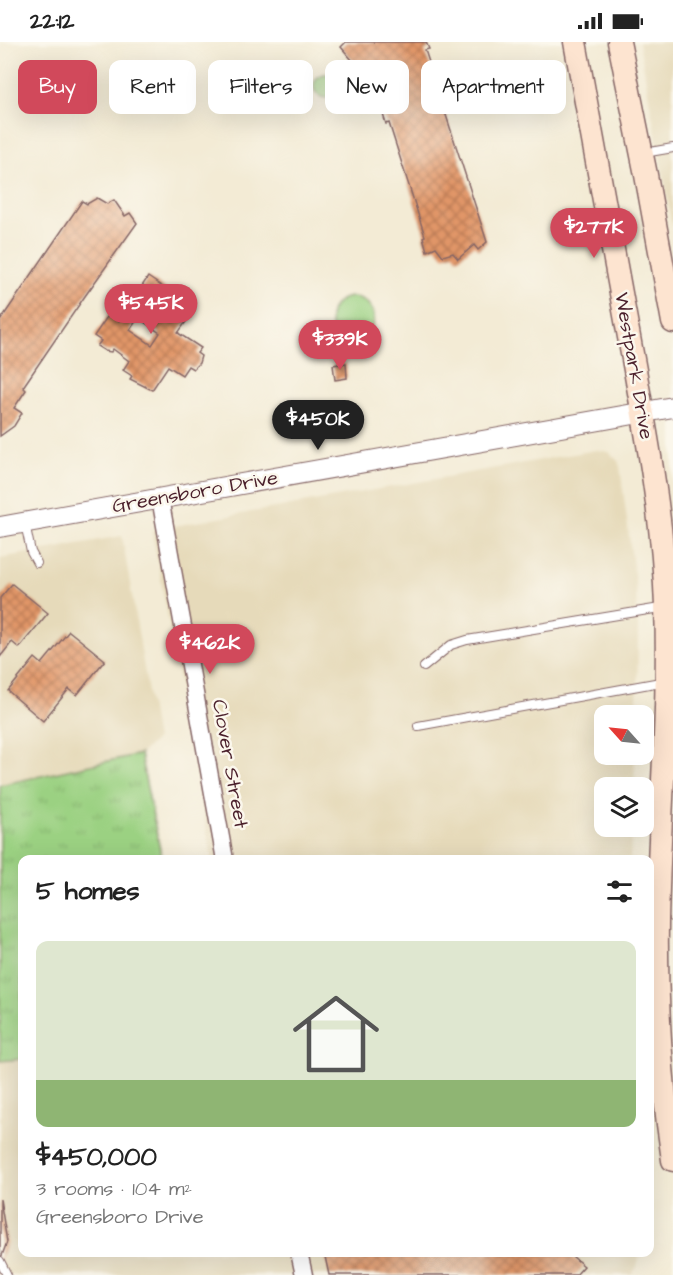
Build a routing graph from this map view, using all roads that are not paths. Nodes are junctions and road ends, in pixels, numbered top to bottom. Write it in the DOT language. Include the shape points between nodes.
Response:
graph roads {
  1 [pos="575,42"];
  2 [pos="619,42"];
  3 [pos="673,148"];
  4 [pos="642,153"];
  5 [pos="673,322"];
  6 [pos="673,407"];
  7 [pos="643,413"];
  8 [pos="160,498"];
  9 [pos="25,523"];
  10 [pos="0,527"];
  11 [pos="37,563"];
  12 [pos="666,607"];
  13 [pos="424,667"];
  14 [pos="666,681"];
  15 [pos="418,726"];
  16 [pos="224,855"];
  17 [pos="660,945"];
  18 [pos="673,1160"];
  19 [pos="300,1257"];
  20 [pos="0,1261"];
  21 [pos="7,1275"];
  22 [pos="304,1275"];
  1 -- 7 [label="main road, Westpark Drive"];
  2 -- 4 [label="main road"];
  3 -- 4 [label="lane"];
  4 -- 5 [label="main road"];
  6 -- 7 [label="street, Greensboro Drive"];
  7 -- 8 [label="street, Greensboro Drive"];
  7 -- 12 [label="main road, Westpark Drive" via="658,513"];
  8 -- 9 [label="street, Greensboro Drive"];
  8 -- 16 [label="street, Clover Street"];
  9 -- 10 [label="street, Greensboro Drive"];
  9 -- 11 [label="lane"];
  12 -- 13 [label="lane" via="467,640 451,645"];
  12 -- 14 [label="main road, Westpark Drive"];
  14 -- 15 [label="lane"];
  14 -- 17 [label="main road, Westpark Drive"];
  17 -- 18 [label="main road, Westpark Drive" via="659,1023 664,1104"];
  19 -- 22 [label="street"];
  20 -- 21 [label="lane"];
}
